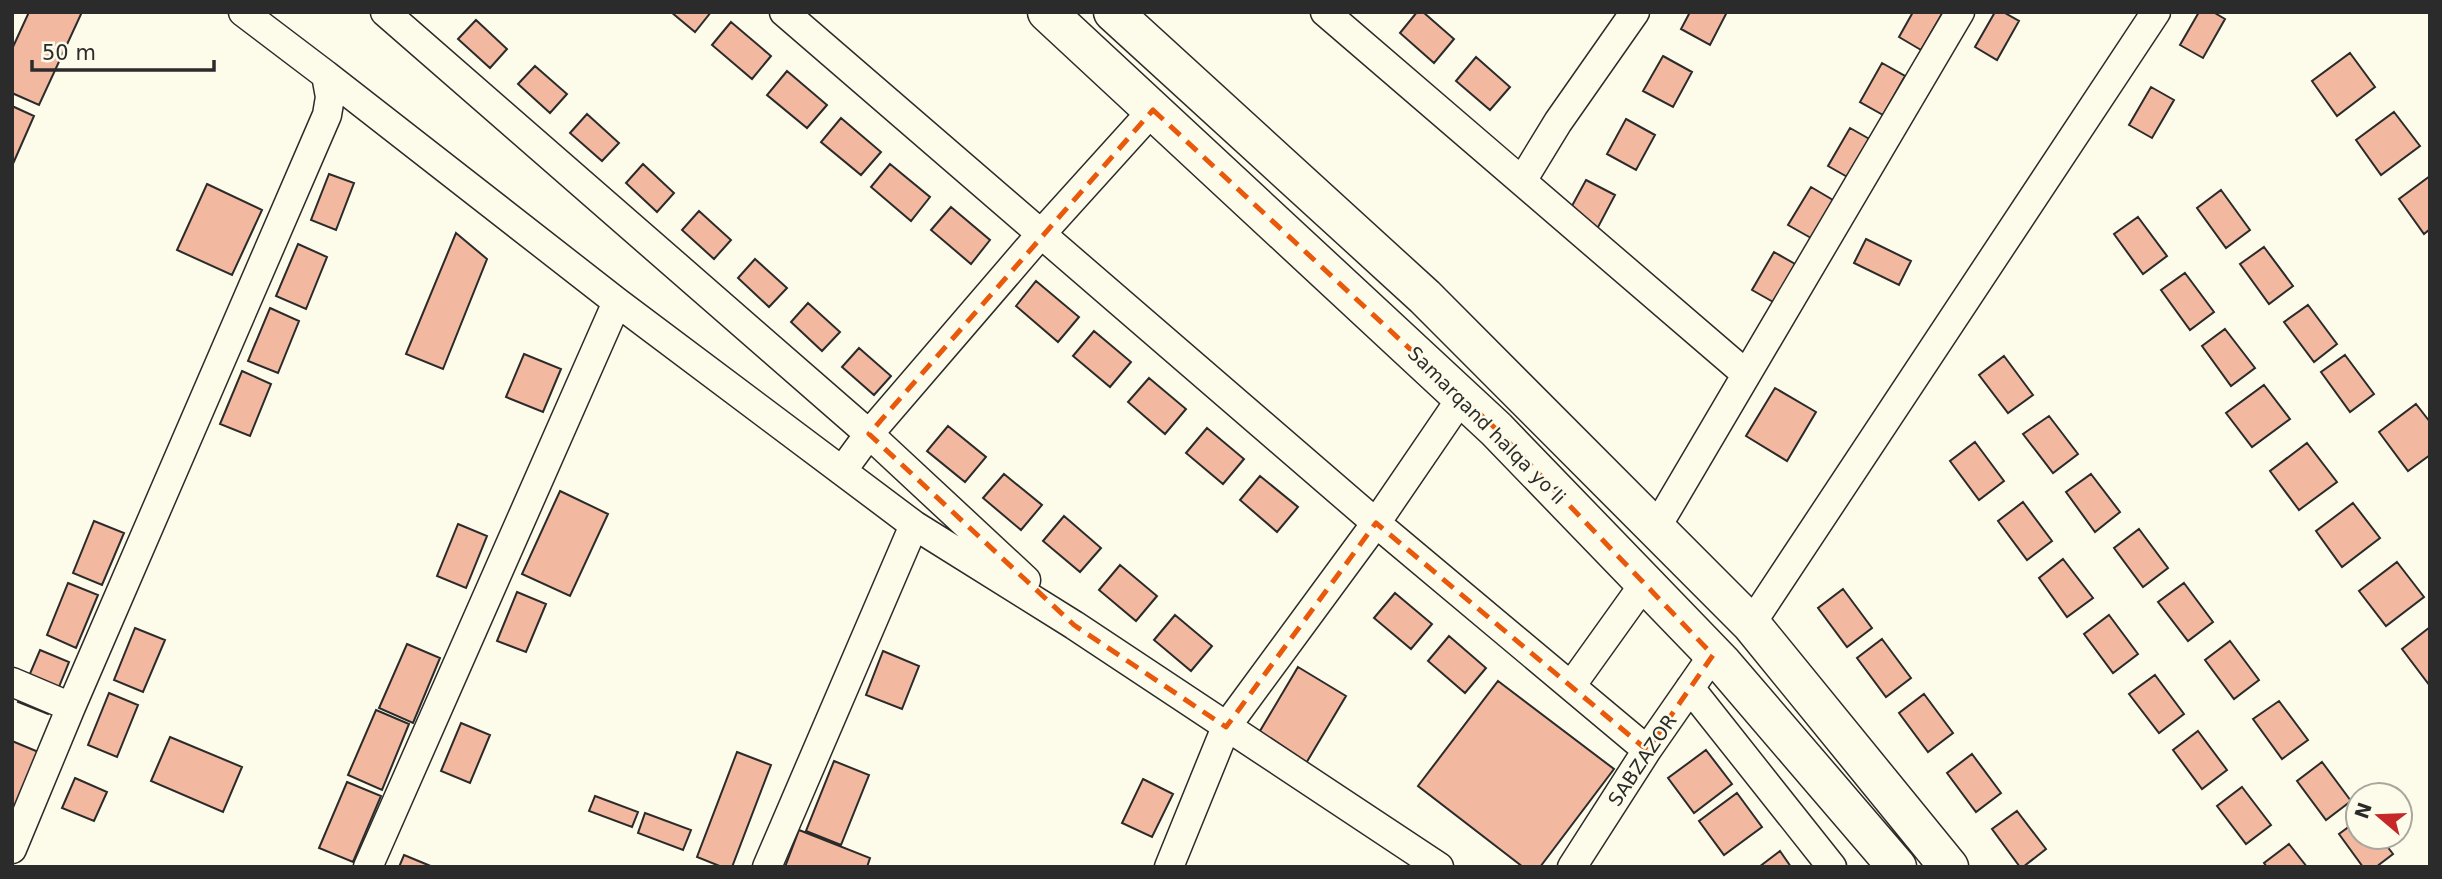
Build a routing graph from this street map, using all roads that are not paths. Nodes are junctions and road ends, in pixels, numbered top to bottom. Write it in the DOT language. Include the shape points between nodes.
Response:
graph roads {
  1 [pos="243,12"];
  2 [pos="385,12"];
  3 [pos="784,12"];
  4 [pos="1047,12"];
  5 [pos="1113,12"];
  6 [pos="1325,12"];
  7 [pos="1635,12"];
  8 [pos="1960,12"];
  9 [pos="2156,12"];
  10 [pos="326,75"];
  11 [pos="1153,110"];
  12 [pos="1522,181"];
  13 [pos="1040,235"];
  14 [pos="617,302"];
  15 [pos="1746,374"];
  16 [pos="1462,397"];
  17 [pos="1530,400"];
  18 [pos="1496,429"];
  19 [pos="869,434"];
  20 [pos="842,471"];
  21 [pos="1376,523"];
  22 [pos="914,525"];
  23 [pos="1656,528"];
  24 [pos="1644,584"];
  25 [pos="1751,624"];
  26 [pos="1074,625"];
  27 [pos="1713,655"];
  28 [pos="12,682"];
  29 [pos="1571,687"];
  30 [pos="1690,688"];
  31 [pos="71,706"];
  32 [pos="1226,727"];
  33 [pos="1647,750"];
  34 [pos="12,849"];
  35 [pos="368,867"];
  36 [pos="767,867"];
  37 [pos="1169,867"];
  38 [pos="1439,867"];
  39 [pos="1572,867"];
  40 [pos="1832,867"];
  41 [pos="1897,867"];
  42 [pos="1950,867"];
  1 -- 10 [label="street"];
  2 -- 19 [label="street"];
  3 -- 13 [label="street"];
  4 -- 11 [label="highway, Samarqand halqa yoʻli"];
  5 -- 17 [label="highway" via="1425,297"];
  6 -- 12 [label="street"];
  7 -- 12 [label="street"];
  8 -- 15 [label="street"];
  9 -- 25 [label="street"];
  10 -- 14 [label="street"];
  10 -- 31 [label="street" via="327,115"];
  11 -- 13 [label="street"];
  11 -- 16 [label="highway, Samarqand halqa yoʻli"];
  12 -- 15 [label="street"];
  13 -- 19 [label="street"];
  13 -- 21 [label="street"];
  14 -- 20 [label="street"];
  14 -- 35 [label="street"];
  15 -- 23 [label="street"];
  16 -- 18 [label="highway, Samarqand halqa yoʻli"];
  16 -- 21 [label="street"];
  17 -- 18 [label="highway"];
  17 -- 23 [label="highway"];
  18 -- 24 [label="highway, Samarqand halqa yoʻli"];
  19 -- 20 [label="street"];
  19 -- 26 [label="street"];
  20 -- 22 [label="street"];
  21 -- 29 [label="street"];
  21 -- 32 [label="street"];
  22 -- 26 [label="street"];
  22 -- 36 [label="street"];
  23 -- 25 [label="highway"];
  24 -- 27 [label="highway, Samarqand halqa yoʻli"];
  24 -- 29 [label="street"];
  25 -- 42 [label="highway"];
  26 -- 32 [label="street"];
  27 -- 30 [label="street, SABZAZOR"];
  27 -- 41 [label="highway, Samarqand halqa yoʻli"];
  28 -- 31 [label="street"];
  29 -- 33 [label="street"];
  30 -- 33 [label="street, SABZAZOR"];
  30 -- 40 [label="street"];
  31 -- 34 [label="street"];
  32 -- 37 [label="street"];
  32 -- 38 [label="street"];
  33 -- 39 [label="street, SABZAZOR"];
}
